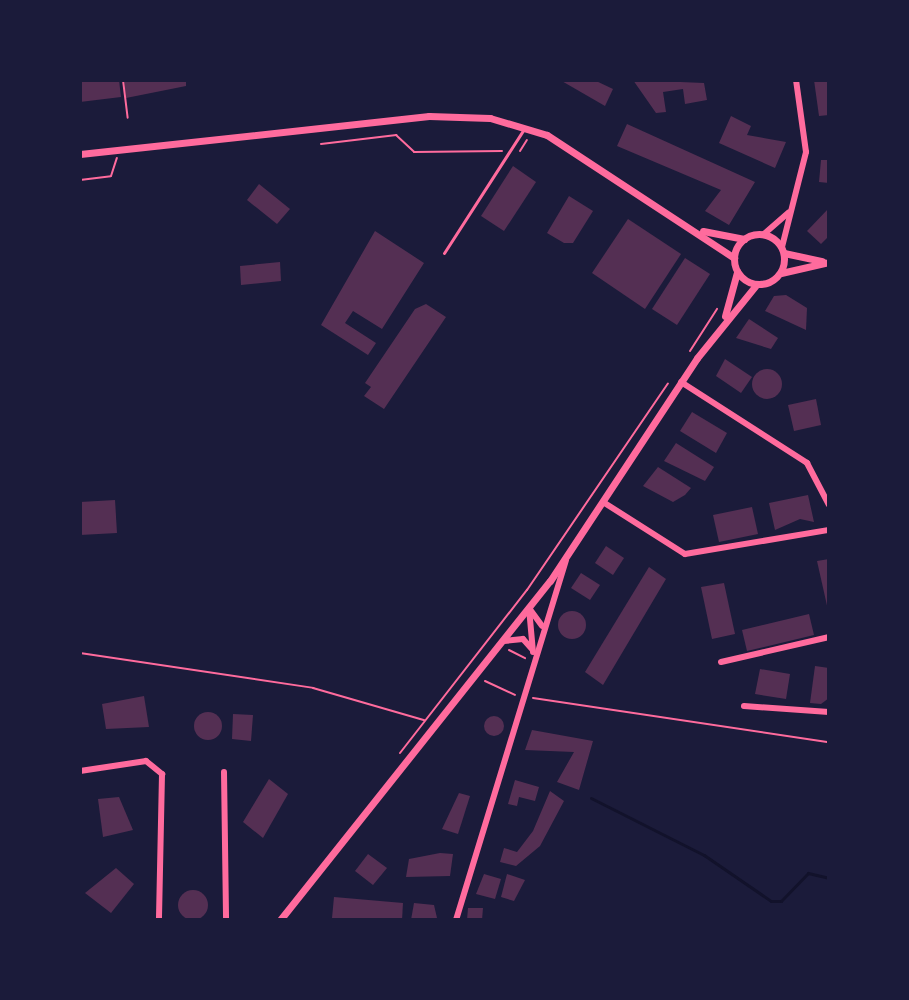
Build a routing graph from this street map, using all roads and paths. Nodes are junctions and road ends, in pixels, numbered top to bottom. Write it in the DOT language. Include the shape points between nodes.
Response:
graph roads {
  1 [pos="123,80"];
  2 [pos="796,80"];
  3 [pos="128,118"];
  4 [pos="526,126"];
  5 [pos="321,144"];
  6 [pos="119,150"];
  7 [pos="503,151"];
  8 [pos="80,154"];
  9 [pos="80,180"];
  10 [pos="789,212"];
  11 [pos="699,230"];
  12 [pos="764,234"];
  13 [pos="744,239"];
  14 [pos="783,250"];
  15 [pos="444,253"];
  16 [pos="734,258"];
  17 [pos="828,262"];
  18 [pos="737,272"];
  19 [pos="779,275"];
  20 [pos="757,284"];
  21 [pos="725,297"];
  22 [pos="724,320"];
  23 [pos="686,357"];
  24 [pos="670,381"];
  25 [pos="681,382"];
  26 [pos="603,502"];
  27 [pos="829,505"];
  28 [pos="829,530"];
  29 [pos="568,555"];
  30 [pos="529,608"];
  31 [pos="542,629"];
  32 [pos="829,637"];
  33 [pos="501,643"];
  34 [pos="508,649"];
  35 [pos="533,652"];
  36 [pos="80,653"];
  37 [pos="532,662"];
  38 [pos="721,662"];
  39 [pos="485,681"];
  40 [pos="517,696"];
  41 [pos="531,698"];
  42 [pos="744,706"];
  43 [pos="829,712"];
  44 [pos="426,720"];
  45 [pos="829,742"];
  46 [pos="398,755"];
  47 [pos="80,771"];
  48 [pos="224,772"];
  49 [pos="159,920"];
  50 [pos="226,920"];
  51 [pos="280,920"];
  52 [pos="456,920"];
  1 -- 3 [label="path"];
  2 -- 10 [label="street" via="806,152"];
  4 -- 6 [label="street" via="429,116"];
  4 -- 11 [label="street"];
  4 -- 15 [label="lane"];
  5 -- 7 [label="path" via="396,135 414,152"];
  6 -- 8 [label="street"];
  6 -- 9 [label="path" via="111,176"];
  10 -- 12 [label="street"];
  10 -- 14 [label="street"];
  11 -- 13 [label="street"];
  11 -- 16 [label="street"];
  12 -- 13 [label="street"];
  12 -- 14 [label="street"];
  13 -- 16 [label="street"];
  14 -- 17 [label="street"];
  14 -- 19 [label="street"];
  16 -- 18 [label="street"];
  17 -- 19 [label="street"];
  18 -- 20 [label="street"];
  18 -- 22 [label="street"];
  19 -- 20 [label="street"];
  20 -- 22 [label="street"];
  21 -- 23 [label="path"];
  22 -- 25 [label="street"];
  24 -- 44 [label="path" via="527,590"];
  25 -- 26 [label="street"];
  25 -- 27 [label="street" via="807,463"];
  26 -- 28 [label="street" via="685,554"];
  26 -- 29 [label="street"];
  29 -- 30 [label="street"];
  29 -- 31 [label="street"];
  30 -- 31 [label="street"];
  30 -- 33 [label="street"];
  30 -- 35 [label="street"];
  31 -- 37 [label="street"];
  32 -- 38 [label="street"];
  33 -- 35 [label="street" via="523,639"];
  33 -- 51 [label="street"];
  34 -- 37 [label="path"];
  35 -- 37 [label="street"];
  36 -- 44 [label="path" via="313,688"];
  37 -- 52 [label="street"];
  39 -- 40 [label="path"];
  41 -- 45 [label="path"];
  42 -- 43 [label="street"];
  44 -- 46 [label="path"];
  47 -- 49 [label="street" via="146,761 162,774"];
  48 -- 50 [label="street"];
}
